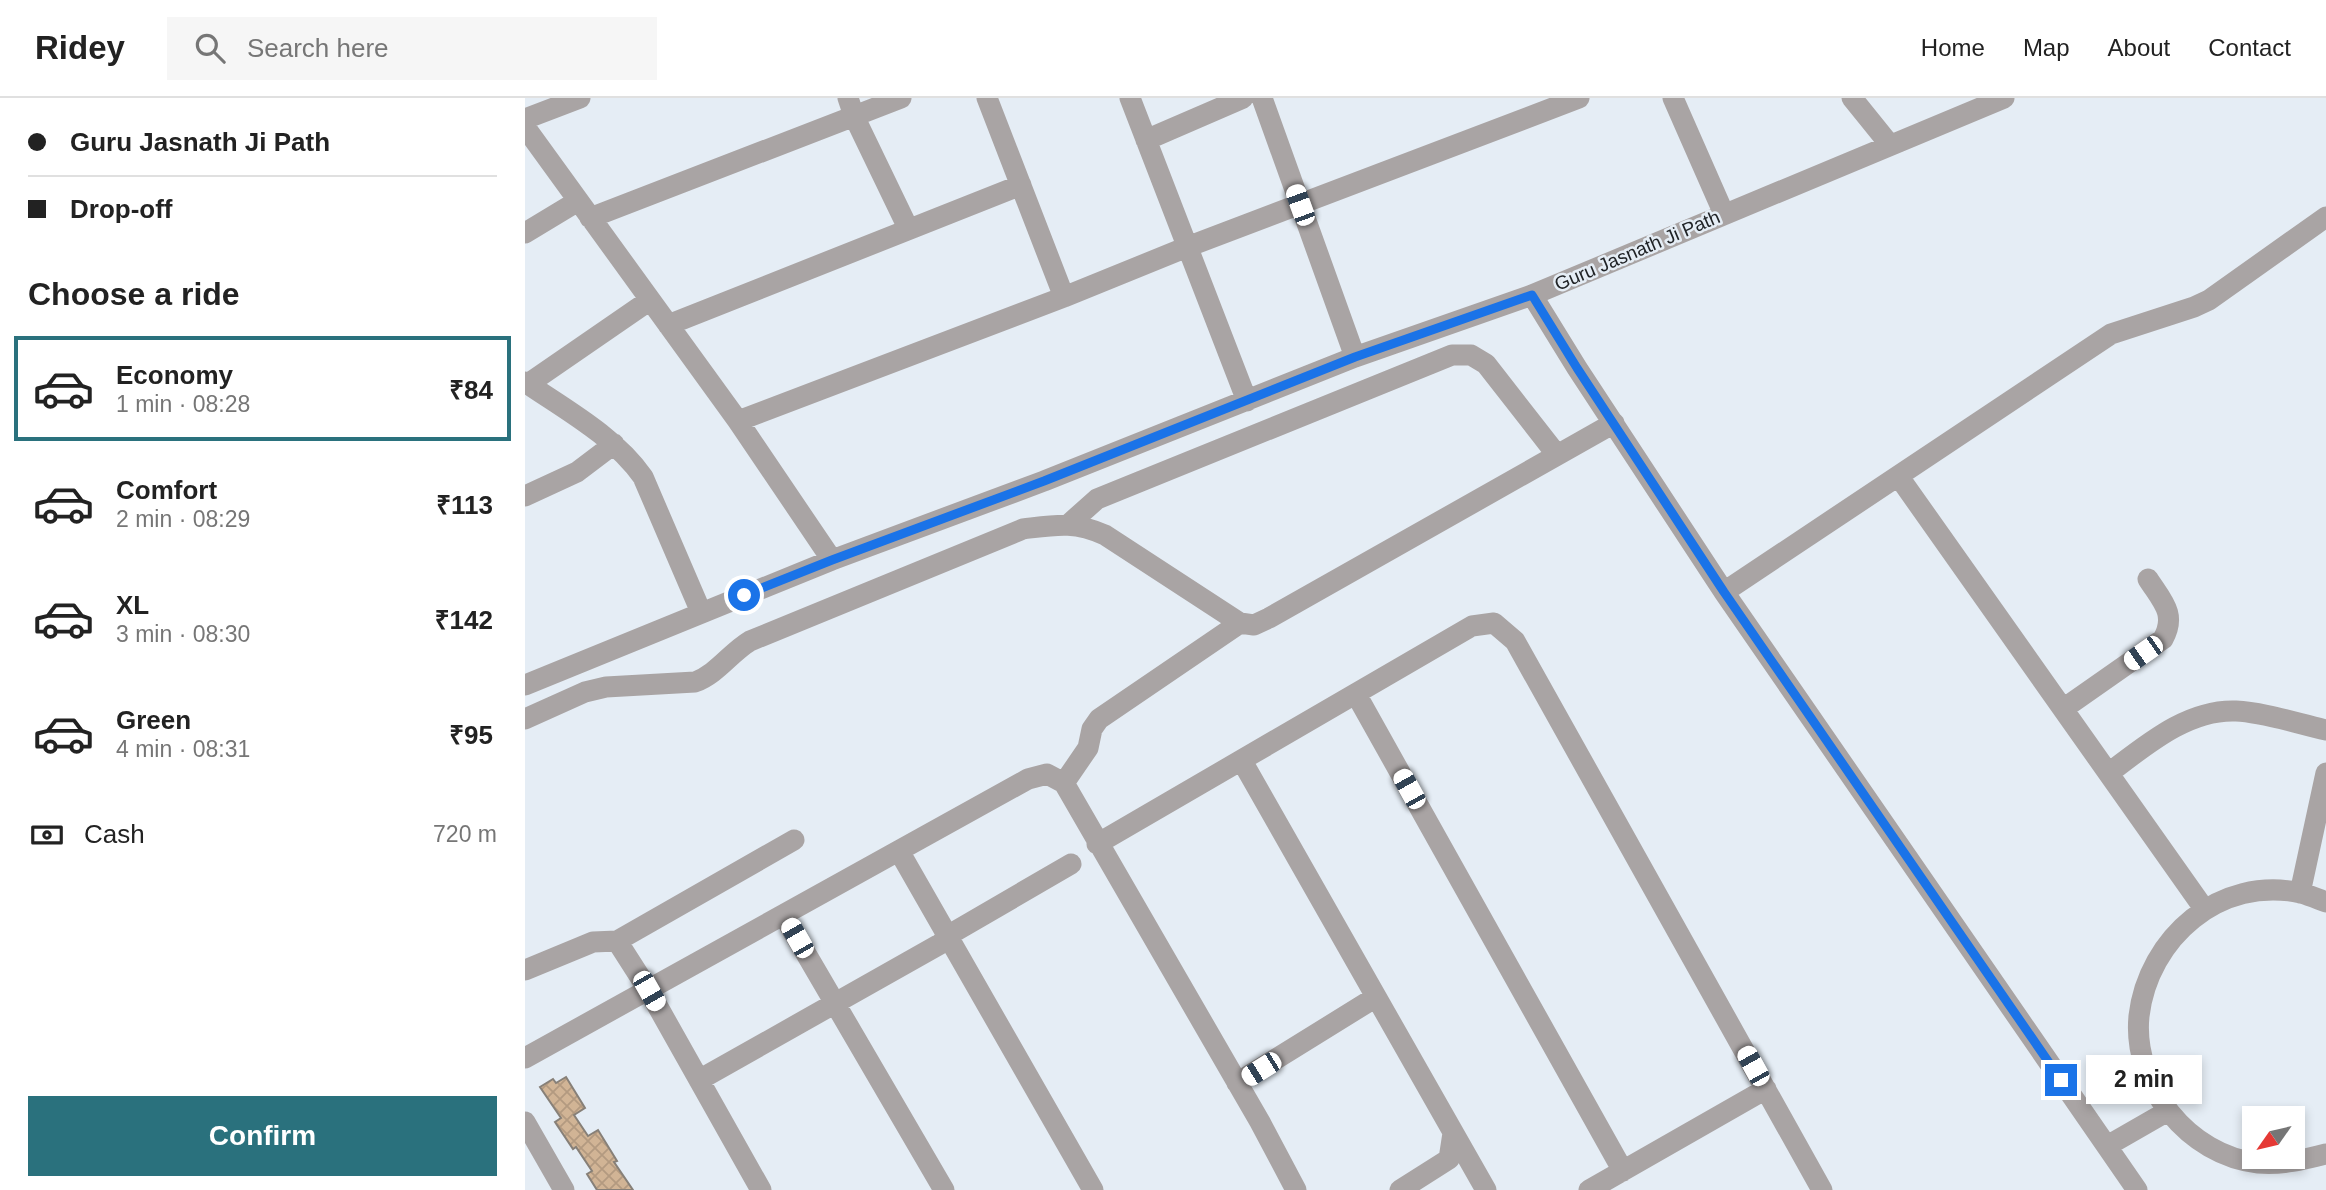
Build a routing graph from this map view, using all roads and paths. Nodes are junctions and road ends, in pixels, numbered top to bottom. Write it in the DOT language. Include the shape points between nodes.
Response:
graph roads {
  1 [pos="580,98"];
  2 [pos="901,98"];
  3 [pos="987,98"];
  4 [pos="1130,98"];
  5 [pos="1243,98"];
  6 [pos="1262,98"];
  7 [pos="1579,98"];
  8 [pos="1673,98"];
  9 [pos="1852,98"];
  10 [pos="2004,98"];
  11 [pos="1544,104"];
  12 [pos="851,107"];
  13 [pos="525,119"];
  14 [pos="525,127"];
  15 [pos="1146,140"];
  16 [pos="1890,145"];
  17 [pos="1021,185"];
  18 [pos="1300,205"];
  19 [pos="584,209"];
  20 [pos="1724,215"];
  21 [pos="2326,217"];
  22 [pos="908,228"];
  23 [pos="525,233"];
  24 [pos="1187,247"];
  25 [pos="1532,295"];
  26 [pos="1064,297"];
  27 [pos="650,300"];
  28 [pos="668,325"];
  29 [pos="1355,357"];
  30 [pos="527,383"];
  31 [pos="1247,401"];
  32 [pos="738,421"];
  33 [pos="1614,423"];
  34 [pos="614,444"];
  35 [pos="1557,455"];
  36 [pos="1899,477"];
  37 [pos="525,496"];
  38 [pos="1069,524"];
  39 [pos="832,560"];
  40 [pos="2148,579"];
  41 [pos="1724,592"];
  42 [pos="701,612"];
  43 [pos="1240,623"];
  44 [pos="525,685"];
  45 [pos="1356,694"];
  46 [pos="2063,709"];
  47 [pos="525,719"];
  48 [pos="2326,730"];
  49 [pos="1242,761"];
  50 [pos="2109,773"];
  51 [pos="2326,773"];
  52 [pos="1064,783"];
  53 [pos="794,840"];
  54 [pos="1097,844"];
  55 [pos="899,851"];
  56 [pos="1072,864"];
  57 [pos="2300,893"];
  58 [pos="2326,902"];
  59 [pos="2205,910"];
  60 [pos="784,916"];
  61 [pos="949,937"];
  62 [pos="617,942"];
  63 [pos="525,970"];
  64 [pos="649,991"];
  65 [pos="1376,997"];
  66 [pos="835,1004"];
  67 [pos="525,1058"];
  68 [pos="699,1080"];
  69 [pos="1237,1083"];
  70 [pos="1766,1089"];
  71 [pos="2168,1111"];
  72 [pos="525,1122"];
  73 [pos="1453,1133"];
  74 [pos="2107,1146"];
  75 [pos="2326,1154"];
  76 [pos="1623,1171"];
  77 [pos="564,1190"];
  78 [pos="761,1190"];
  79 [pos="944,1190"];
  80 [pos="1093,1190"];
  81 [pos="1296,1190"];
  82 [pos="1400,1190"];
  83 [pos="1486,1190"];
  84 [pos="1589,1190"];
  85 [pos="1822,1190"];
  86 [pos="2137,1190"];
  1 -- 13 [label="street"];
  2 -- 12 [label="street"];
  3 -- 17 [label="street"];
  4 -- 15 [label="street"];
  5 -- 15 [label="street"];
  6 -- 18 [label="street"];
  7 -- 11 [label="street"];
  8 -- 20 [label="street"];
  9 -- 16 [label="street"];
  10 -- 16 [label="street, Guru Jasnath Ji Path"];
  11 -- 18 [label="street"];
  12 -- 19 [label="street"];
  12 -- 22 [label="street"];
  14 -- 19 [label="street"];
  15 -- 24 [label="street"];
  16 -- 20 [label="street, Guru Jasnath Ji Path"];
  17 -- 22 [label="street"];
  17 -- 26 [label="street"];
  18 -- 24 [label="street"];
  18 -- 29 [label="street"];
  19 -- 23 [label="street"];
  19 -- 27 [label="street"];
  20 -- 25 [label="street, Guru Jasnath Ji Path"];
  21 -- 36 [label="street" via="2209,300 2111,334"];
  22 -- 28 [label="street"];
  24 -- 26 [label="street"];
  24 -- 31 [label="street"];
  25 -- 29 [label="street, Guru Jasnath Ji Path"];
  25 -- 33 [label="street"];
  26 -- 32 [label="street"];
  27 -- 28 [label="street"];
  27 -- 30 [label="street"];
  28 -- 32 [label="street"];
  29 -- 31 [label="street, Guru Jasnath Ji Path"];
  30 -- 34 [label="street"];
  31 -- 39 [label="street, Guru Jasnath Ji Path"];
  32 -- 39 [label="street"];
  33 -- 35 [label="street"];
  33 -- 41 [label="street"];
  34 -- 37 [label="street" via="577,472"];
  34 -- 42 [label="street" via="643,477"];
  35 -- 38 [label="street" via="1486,364 1471,355 1452,355 1097,499"];
  35 -- 43 [label="street" via="1269,618 1254,625"];
  36 -- 41 [label="street"];
  36 -- 46 [label="street"];
  38 -- 43 [label="street" via="1105,535"];
  38 -- 47 [label="street" via="1002,536 750,641 708,677 695,682 606,687"];
  39 -- 42 [label="street, Guru Jasnath Ji Path"];
  40 -- 46 [label="street" via="2168,611 2170,627 2163,639"];
  41 -- 74 [label="street"];
  42 -- 44 [label="street, Guru Jasnath Ji Path"];
  43 -- 52 [label="street" via="1099,719 1088,748"];
  45 -- 49 [label="street"];
  45 -- 70 [label="street" via="1472,626 1494,623 1515,641"];
  45 -- 76 [label="street"];
  46 -- 50 [label="street"];
  48 -- 50 [label="street" via="2238,711 2221,712 2160,734"];
  49 -- 54 [label="street"];
  49 -- 65 [label="street"];
  50 -- 59 [label="street"];
  51 -- 57 [label="street"];
  52 -- 54 [label="street"];
  52 -- 55 [label="street" via="1047,774 1028,779"];
  53 -- 62 [label="street"];
  54 -- 69 [label="street"];
  55 -- 60 [label="street"];
  55 -- 61 [label="street"];
  56 -- 61 [label="street"];
  57 -- 58 [label="street"];
  57 -- 59 [label="street" via="2267,891 2235,897"];
  59 -- 71 [label="street" via="2179,930 2158,956 2145,986 2139,1018 2141,1051 2151,1083"];
  60 -- 64 [label="street"];
  60 -- 66 [label="street"];
  61 -- 66 [label="street"];
  61 -- 80 [label="street"];
  62 -- 63 [label="street" via="593,942"];
  62 -- 64 [label="street"];
  64 -- 67 [label="street"];
  64 -- 68 [label="street"];
  65 -- 69 [label="street"];
  65 -- 73 [label="street"];
  66 -- 68 [label="street"];
  66 -- 79 [label="street"];
  68 -- 78 [label="street"];
  69 -- 81 [label="street"];
  70 -- 76 [label="street"];
  70 -- 85 [label="street"];
  71 -- 74 [label="street"];
  71 -- 75 [label="street" via="2191,1135 2220,1152 2256,1163 2295,1163"];
  72 -- 77 [label="street"];
  73 -- 82 [label="street" via="1449,1159"];
  73 -- 83 [label="street"];
  74 -- 86 [label="street"];
  76 -- 84 [label="street"];
}
